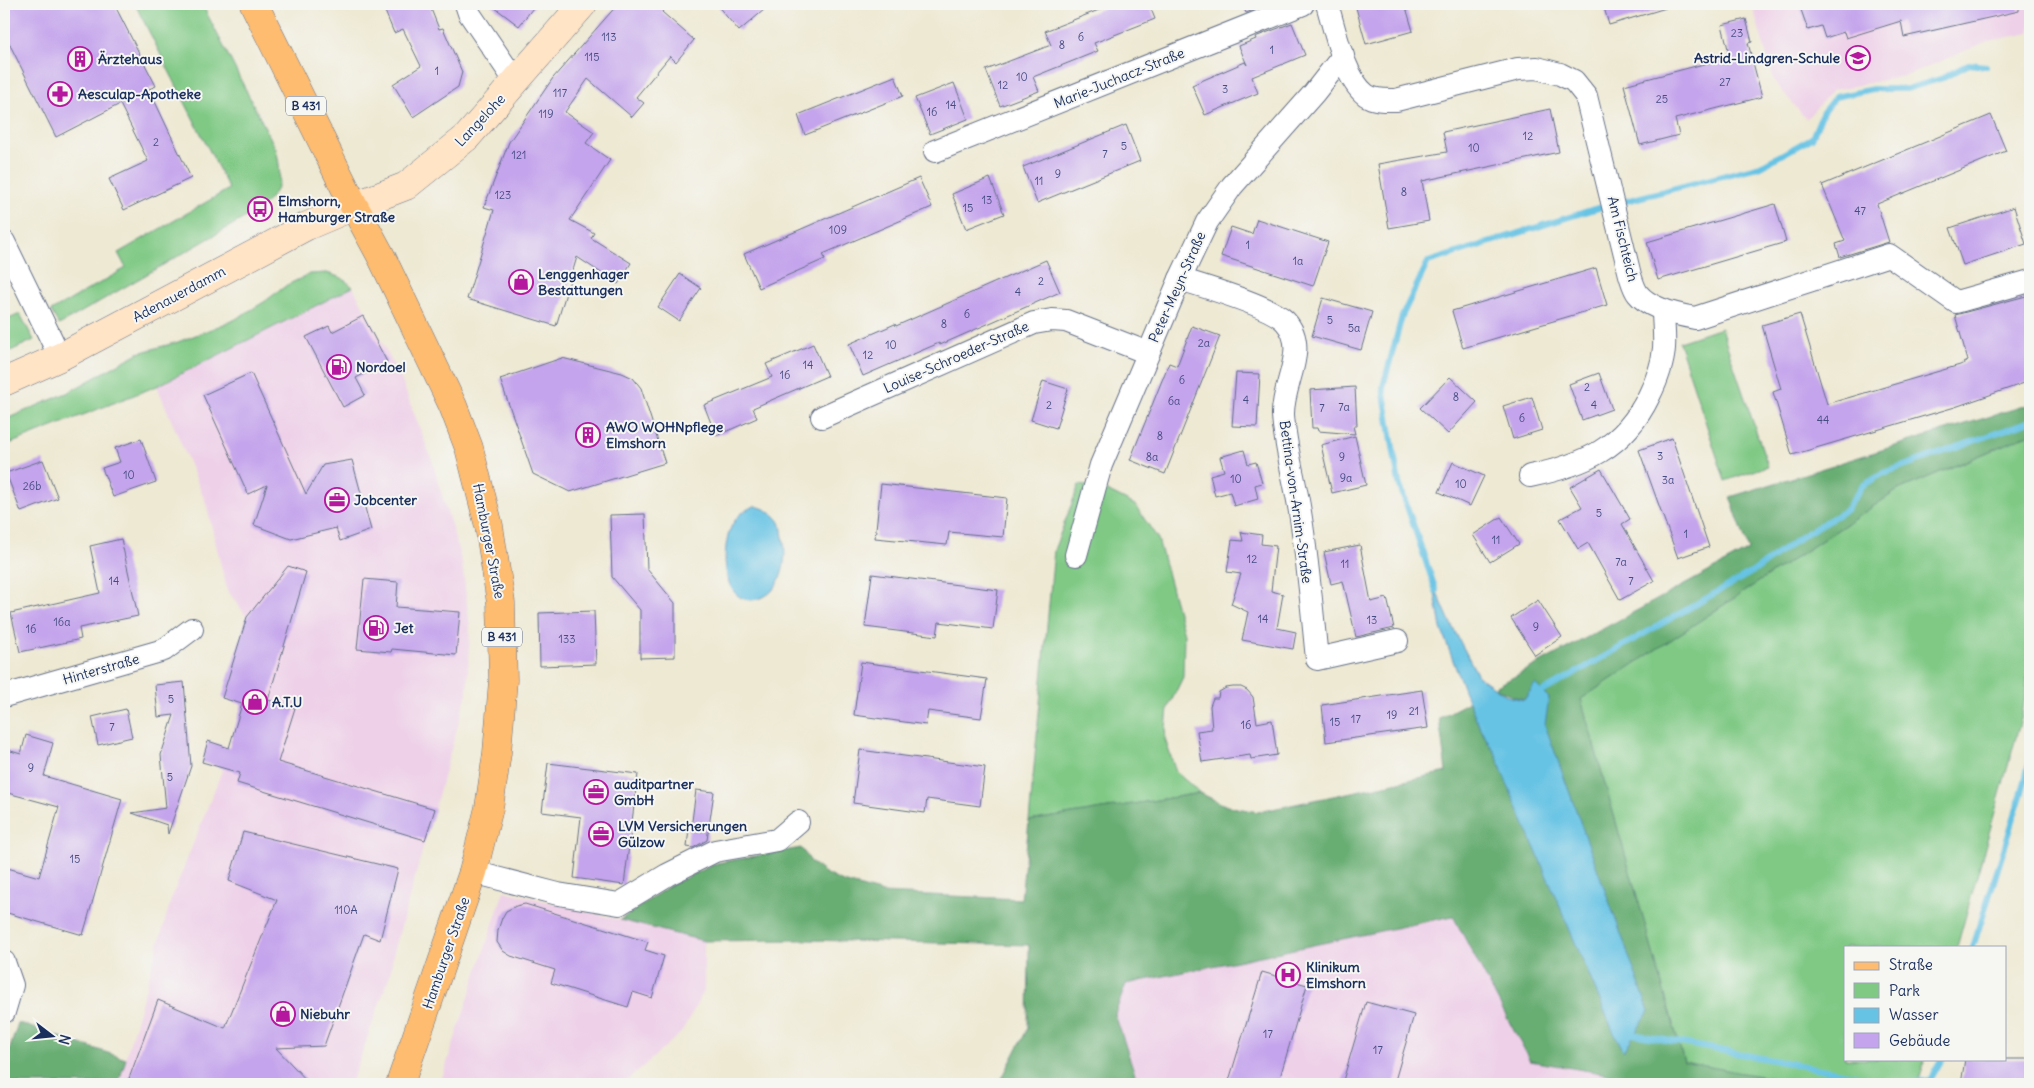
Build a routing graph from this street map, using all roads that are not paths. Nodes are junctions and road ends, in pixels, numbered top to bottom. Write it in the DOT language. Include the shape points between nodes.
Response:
graph roads {
  1 [pos="254,4"];
  2 [pos="466,4"];
  3 [pos="583,4"];
  4 [pos="1303,4"];
  5 [pos="1327,4"];
  6 [pos="1343,56"];
  7 [pos="516,82"];
  8 [pos="935,151"];
  9 [pos="354,206"];
  10 [pos="4,242"];
  11 [pos="1180,279"];
  12 [pos="2030,281"];
  13 [pos="1663,310"];
  14 [pos="1148,353"];
  15 [pos="60,357"];
  16 [pos="4,382"];
  17 [pos="822,417"];
  18 [pos="1530,476"];
  19 [pos="1076,555"];
  20 [pos="192,629"];
  21 [pos="1397,641"];
  22 [pos="4,696"];
  23 [pos="798,822"];
  24 [pos="474,872"];
  25 [pos="4,962"];
  26 [pos="4,1012"];
  27 [pos="400,1084"];
  1 -- 9 [label="main road, Hamburger Straße / B 431"];
  2 -- 7 [label="street"];
  3 -- 7 [label="street, Langelohe"];
  4 -- 8 [label="street, Marie-Juchacz-Straße"];
  5 -- 6 [label="street, Am Fischteich"];
  6 -- 11 [label="street, Peter-Meyn-Straße" via="1232,186 1207,222"];
  6 -- 13 [label="street, Am Fischteich" via="1353,79 1367,95 1380,100 1396,100 1518,69 1537,68 1574,81 1586,96 1630,276 1638,294"];
  7 -- 9 [label="street, Langelohe" via="467,137 406,186"];
  9 -- 15 [label="street, Adenauerdamm" via="307,226"];
  9 -- 24 [label="main road, Hamburger Straße / B 431" via="453,406 469,448 489,526 501,603 503,680 489,808"];
  10 -- 15 [label="street"];
  11 -- 14 [label="street, Peter-Meyn-Straße"];
  11 -- 21 [label="street, Bettina-von-Arnim-Straße" via="1268,310 1285,320 1296,339 1296,357 1283,413 1300,512 1317,659"];
  12 -- 13 [label="street, Am Fischteich" via="1956,302 1889,255 1696,318"];
  13 -- 18 [label="street" via="1664,349 1656,383 1629,428 1611,445 1583,460"];
  14 -- 17 [label="street, Louise-Schroeder-Straße" via="1066,321 1034,323"];
  14 -- 19 [label="street, Peter-Meyn-Straße" via="1101,465"];
  15 -- 16 [label="street, Adenauerdamm"];
  20 -- 22 [label="street, Hinterstraße" via="164,650"];
  23 -- 24 [label="street" via="777,840 715,851 620,904 558,894"];
  24 -- 27 [label="main road, Hamburger Straße / B 431"];
  25 -- 26 [label="street" via="12,985"];
}
